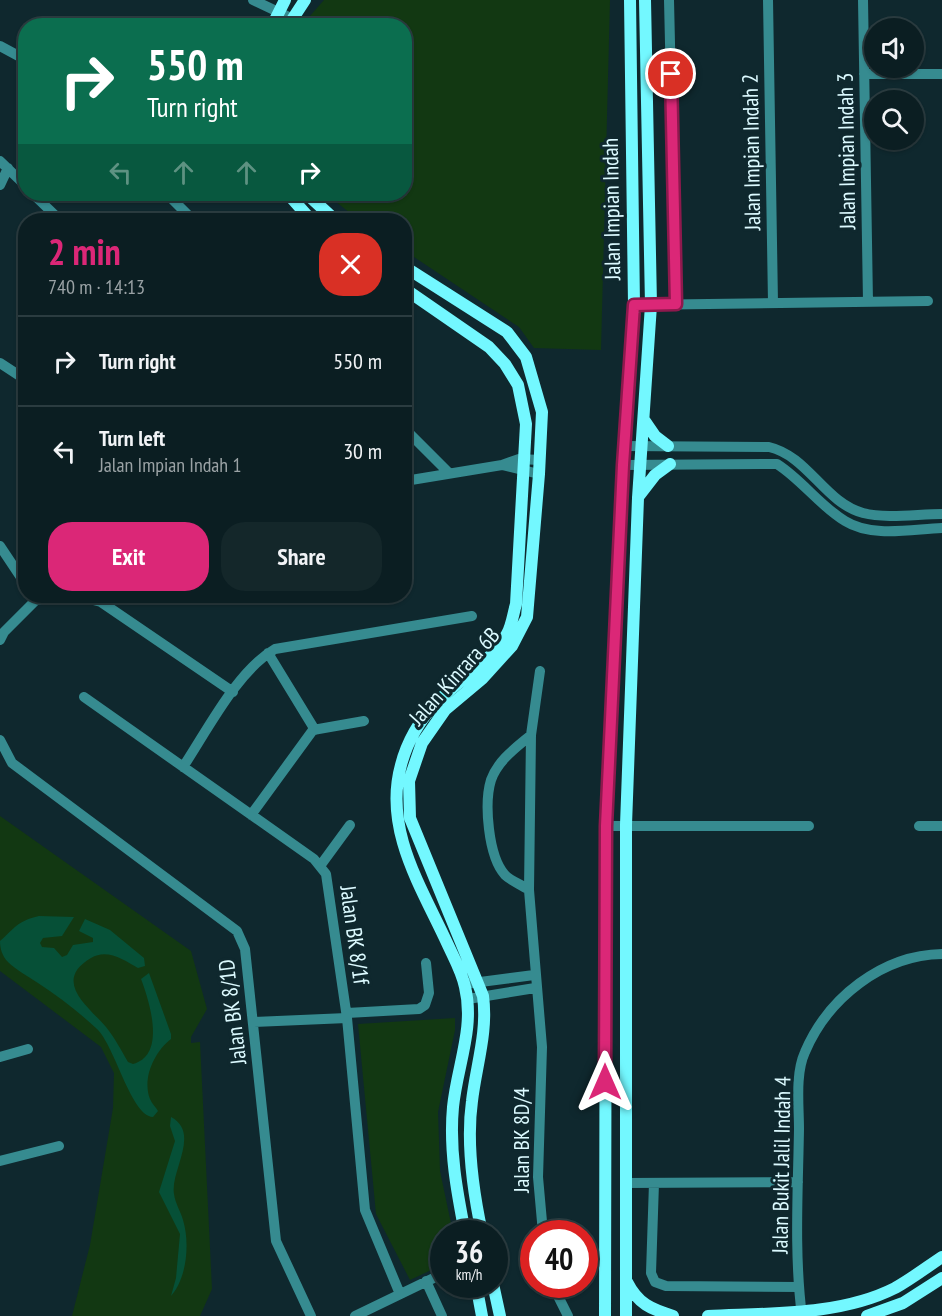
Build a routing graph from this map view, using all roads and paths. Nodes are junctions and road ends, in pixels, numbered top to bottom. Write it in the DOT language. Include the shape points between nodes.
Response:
graph roads {
  1 [pos="253,0"];
  2 [pos="285,0"];
  3 [pos="305,0"];
  4 [pos="630,0"];
  5 [pos="645,0"];
  6 [pos="669,0"];
  7 [pos="768,0"];
  8 [pos="863,0"];
  9 [pos="278,12"];
  10 [pos="275,18"];
  11 [pos="285,18"];
  12 [pos="293,18"];
  13 [pos="0,46"];
  14 [pos="18,56"];
  15 [pos="864,74"];
  16 [pos="924,74"];
  17 [pos="942,74"];
  18 [pos="864,78"];
  19 [pos="4,165"];
  20 [pos="18,178"];
  21 [pos="0,184"];
  22 [pos="40,201"];
  23 [pos="174,201"];
  24 [pos="294,201"];
  25 [pos="315,201"];
  26 [pos="53,213"];
  27 [pos="186,213"];
  28 [pos="305,213"];
  29 [pos="327,213"];
  30 [pos="412,271"];
  31 [pos="412,294"];
  32 [pos="928,301"];
  33 [pos="867,302"];
  34 [pos="773,303"];
  35 [pos="676,304"];
  36 [pos="634,305"];
  37 [pos="651,305"];
  38 [pos="0,363"];
  39 [pos="18,375"];
  40 [pos="644,420"];
  41 [pos="412,436"];
  42 [pos="624,446"];
  43 [pos="641,446"];
  44 [pos="668,446"];
  45 [pos="540,460"];
  46 [pos="670,464"];
  47 [pos="524,465"];
  48 [pos="623,465"];
  49 [pos="640,465"];
  50 [pos="448,472"];
  51 [pos="540,474"];
  52 [pos="412,480"];
  53 [pos="638,498"];
  54 [pos="942,514"];
  55 [pos="942,528"];
  56 [pos="0,546"];
  57 [pos="18,573"];
  58 [pos="30,603"];
  59 [pos="102,603"];
  60 [pos="472,616"];
  61 [pos="0,640"];
  62 [pos="268,653"];
  63 [pos="540,671"];
  64 [pos="233,692"];
  65 [pos="84,697"];
  66 [pos="364,721"];
  67 [pos="315,730"];
  68 [pos="531,735"];
  69 [pos="0,740"];
  70 [pos="183,767"];
  71 [pos="251,815"];
  72 [pos="351,825"];
  73 [pos="626,825"];
  74 [pos="606,826"];
  75 [pos="809,826"];
  76 [pos="919,826"];
  77 [pos="942,826"];
  78 [pos="320,866"];
  79 [pos="529,890"];
  80 [pos="942,954"];
  81 [pos="426,963"];
  82 [pos="534,975"];
  83 [pos="479,981"];
  84 [pos="465,984"];
  85 [pos="535,988"];
  86 [pos="483,996"];
  87 [pos="468,999"];
  88 [pos="347,1016"];
  89 [pos="254,1022"];
  90 [pos="28,1049"];
  91 [pos="0,1057"];
  92 [pos="58,1146"];
  93 [pos="0,1161"];
  94 [pos="798,1182"];
  95 [pos="626,1183"];
  96 [pos="654,1183"];
  97 [pos="462,1220"];
  98 [pos="480,1220"];
  99 [pos="542,1220"];
  100 [pos="942,1257"];
  101 [pos="626,1278"];
  102 [pos="942,1278"];
  103 [pos="430,1279"];
  104 [pos="426,1281"];
  105 [pos="799,1287"];
  106 [pos="400,1294"];
  107 [pos="479,1298"];
  108 [pos="496,1298"];
  109 [pos="559,1298"];
  110 [pos="802,1314"];
  111 [pos="311,1316"];
  112 [pos="355,1316"];
  113 [pos="442,1316"];
  114 [pos="482,1316"];
  115 [pos="501,1316"];
  116 [pos="568,1316"];
  117 [pos="605,1316"];
  118 [pos="626,1316"];
  119 [pos="673,1316"];
  120 [pos="708,1316"];
  121 [pos="867,1316"];
  1 -- 9 [label="street"];
  2 -- 9 [label="street"];
  3 -- 12 [label="street"];
  4 -- 36 [label="street, Jalan Impian Indah"];
  5 -- 37 [label="street, Jalan Impian Indah"];
  6 -- 35 [label="street"];
  7 -- 34 [label="street, Jalan Impian Indah 2"];
  8 -- 15 [label="street, Jalan Impian Indah 3"];
  9 -- 10 [label="street"];
  9 -- 11 [label="street"];
  13 -- 14 [label="street"];
  16 -- 17 [label="street"];
  18 -- 33 [label="street, Jalan Impian Indah 3"];
  19 -- 20 [label="street"];
  19 -- 21 [label="street"];
  22 -- 26 [label="street"];
  23 -- 27 [label="street"];
  24 -- 28 [label="street"];
  25 -- 29 [label="street"];
  30 -- 45 [label="street, Jalan Kinrara 6B" via="507,332 526,357 542,412"];
  31 -- 47 [label="street, Jalan Kinrara 6B" via="489,347 506,364 525,407"];
  32 -- 33 [label="street"];
  33 -- 34 [label="street"];
  34 -- 35 [label="street"];
  35 -- 37 [label="street"];
  36 -- 37 [label="street"];
  36 -- 42 [label="street, Jalan Impian Indah"];
  37 -- 40 [label="street, Jalan Impian Indah"];
  38 -- 39 [label="street"];
  40 -- 43 [label="street, Jalan Impian Indah"];
  40 -- 44 [label="street"];
  41 -- 50 [label="street"];
  42 -- 43 [label="street"];
  42 -- 48 [label="street, Jalan Impian Indah"];
  43 -- 44 [label="street"];
  43 -- 49 [label="street, Jalan Impian Indah"];
  44 -- 54 [label="street" via="769,447 789,454 840,501 861,513"];
  45 -- 47 [label="street"];
  45 -- 51 [label="street, Jalan Kinrara 6B"];
  46 -- 49 [label="street"];
  46 -- 53 [label="street"];
  46 -- 55 [label="street" via="777,464 845,521 861,528"];
  47 -- 50 [label="street"];
  47 -- 51 [label="street"];
  47 -- 84 [label="street, Jalan Kinrara 6B" via="516,604 508,632 498,648 436,702 418,724 396,784 397,825 405,851"];
  48 -- 49 [label="street"];
  48 -- 74 [label="street, Jalan Impian Indah"];
  49 -- 53 [label="street, Jalan Impian Indah"];
  50 -- 52 [label="street"];
  51 -- 83 [label="street, Jalan Kinrara 6B" via="527,617 512,645 482,679 446,710 428,734 409,781 410,818"];
  53 -- 73 [label="street, Jalan Impian Indah"];
  56 -- 57 [label="street"];
  58 -- 61 [label="street"];
  59 -- 64 [label="street"];
  60 -- 62 [label="street" via="284,646"];
  62 -- 64 [label="street"];
  62 -- 67 [label="street"];
  63 -- 68 [label="street, Jalan BK 8D/4"];
  64 -- 70 [label="street"];
  65 -- 70 [label="street, Jalan BK 8/1f"];
  66 -- 67 [label="street"];
  67 -- 71 [label="street"];
  68 -- 79 [label="street, Jalan BK 8D/4"];
  68 -- 79 [label="street" via="508,753 492,779 488,819 495,855 505,874"];
  69 -- 89 [label="street, Jalan BK 8/1D" via="12,763 237,931 245,949"];
  70 -- 71 [label="street, Jalan BK 8/1f"];
  71 -- 78 [label="street, Jalan BK 8/1f"];
  72 -- 78 [label="street"];
  73 -- 74 [label="street"];
  73 -- 75 [label="street"];
  73 -- 95 [label="street, Jalan Impian Indah"];
  74 -- 117 [label="street, Jalan Impian Indah"];
  76 -- 77 [label="street"];
  78 -- 88 [label="street, Jalan BK 8/1f" via="326,874"];
  79 -- 82 [label="street, Jalan BK 8D/4"];
  80 -- 94 [label="street, Jalan Bukit Jalil Indah 4" via="899,962 867,977 834,1005 811,1040 800,1077"];
  81 -- 88 [label="street" via="429,993 425,1005 419,1009"];
  82 -- 83 [label="street"];
  82 -- 85 [label="street, Jalan BK 8D/4"];
  83 -- 84 [label="street"];
  83 -- 86 [label="street, Jalan Kinrara 6B"];
  84 -- 87 [label="street, Jalan Kinrara 6B"];
  85 -- 86 [label="street"];
  85 -- 99 [label="street, Jalan BK 8D/4" via="542,1047 538,1176"];
  86 -- 87 [label="street"];
  86 -- 98 [label="street, Jalan Kinrara 6B" via="485,1013 471,1102 471,1153"];
  87 -- 97 [label="street, Jalan Kinrara 6B" via="468,1035 453,1107 455,1185"];
  88 -- 89 [label="street"];
  88 -- 106 [label="street, Jalan BK 8/1f" via="365,1210"];
  89 -- 111 [label="street, Jalan BK 8/1D" via="276,1241"];
  90 -- 91 [label="street"];
  92 -- 93 [label="street"];
  94 -- 96 [label="street"];
  94 -- 105 [label="street, Jalan Bukit Jalil Indah 4"];
  95 -- 96 [label="street"];
  95 -- 101 [label="street, Jalan Impian Indah"];
  96 -- 105 [label="street" via="651,1274 655,1282 666,1286"];
  100 -- 110 [label="street" via="886,1292"];
  101 -- 118 [label="street, Jalan Impian Indah"];
  101 -- 119 [label="street" via="633,1293 646,1306"];
  102 -- 121 [label="street" via="903,1303"];
  103 -- 104 [label="street"];
  104 -- 106 [label="street"];
  104 -- 113 [label="street"];
  105 -- 110 [label="street, Jalan Bukit Jalil Indah 4"];
  106 -- 112 [label="street"];
  107 -- 114 [label="street"];
  108 -- 115 [label="street"];
  109 -- 116 [label="street"];
  110 -- 120 [label="street"];
}
